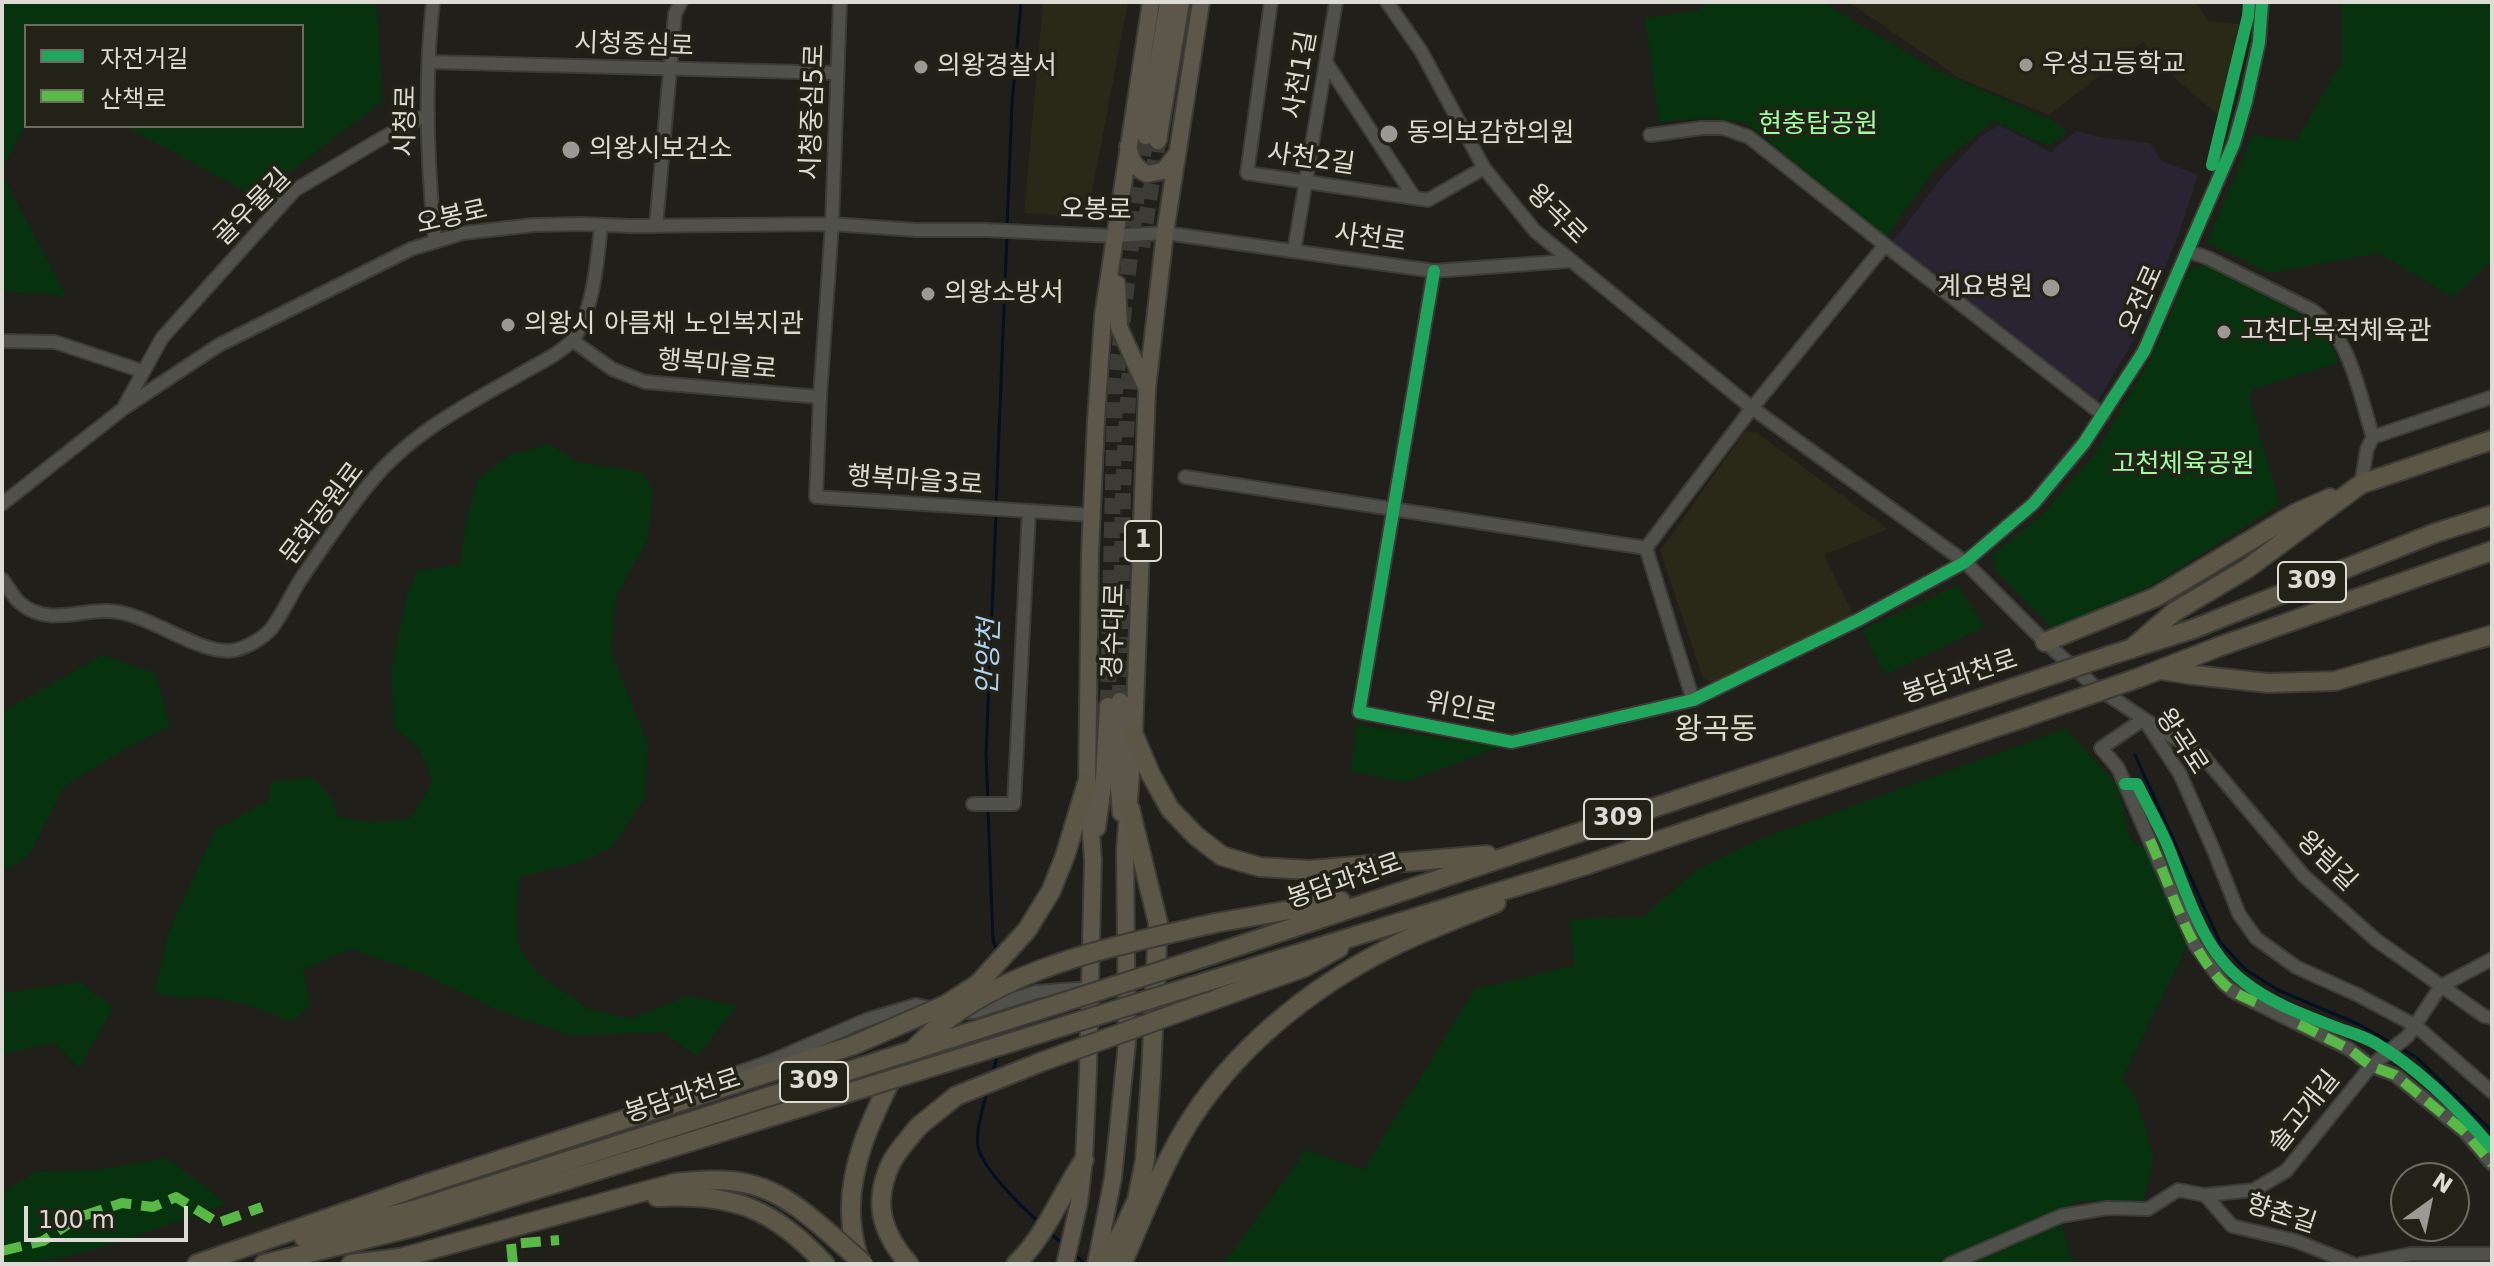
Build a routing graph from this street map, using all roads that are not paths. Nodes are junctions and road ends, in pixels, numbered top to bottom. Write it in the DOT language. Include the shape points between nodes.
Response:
graph roads {
  1 [pos="433,2"];
  2 [pos="681,2"];
  3 [pos="840,2"];
  4 [pos="1151,2"];
  5 [pos="1168,2"];
  6 [pos="1181,2"];
  7 [pos="1201,2"];
  8 [pos="1271,2"];
  9 [pos="1336,2"];
  10 [pos="1387,2"];
  11 [pos="2262,2"];
  12 [pos="430,62"];
  13 [pos="1326,62"];
  14 [pos="671,69"];
  15 [pos="837,73"];
  16 [pos="428,114"];
  17 [pos="1650,135"];
  18 [pos="1128,144"];
  19 [pos="1176,155"];
  20 [pos="1484,168"];
  21 [pos="1306,181"];
  22 [pos="1414,197"];
  23 [pos="832,224"];
  24 [pos="601,225"];
  25 [pos="656,226"];
  26 [pos="1165,233"];
  27 [pos="1114,236"];
  28 [pos="435,240"];
  29 [pos="1885,245"];
  30 [pos="1294,251"];
  31 [pos="2187,251"];
  32 [pos="1569,261"];
  33 [pos="1434,271"];
  34 [pos="1107,292"];
  35 [pos="572,340"];
  36 [pos="2,341"];
  37 [pos="142,371"];
  38 [pos="1147,389"];
  39 [pos="820,397"];
  40 [pos="2492,397"];
  41 [pos="124,408"];
  42 [pos="1752,408"];
  43 [pos="2103,415"];
  44 [pos="2373,437"];
  45 [pos="2492,440"];
  46 [pos="1185,477"];
  47 [pos="2361,484"];
  48 [pos="2,504"];
  49 [pos="1392,509"];
  50 [pos="1029,511"];
  51 [pos="1091,515"];
  52 [pos="2492,515"];
  53 [pos="1646,548"];
  54 [pos="2492,551"];
  55 [pos="1965,562"];
  56 [pos="2,579"];
  57 [pos="2492,635"];
  58 [pos="2045,642"];
  59 [pos="2131,649"];
  60 [pos="2161,670"];
  61 [pos="1693,700"];
  62 [pos="2144,719"];
  63 [pos="1134,735"];
  64 [pos="1087,783"];
  65 [pos="973,804"];
  66 [pos="1130,809"];
  67 [pos="1125,850"];
  68 [pos="1518,853"];
  69 [pos="1093,860"];
  70 [pos="1583,866"];
  71 [pos="1402,890"];
  72 [pos="1374,928"];
  73 [pos="2492,959"];
  74 [pos="2441,986"];
  75 [pos="1089,988"];
  76 [pos="2492,1018"];
  77 [pos="2412,1031"];
  78 [pos="2373,1063"];
  79 [pos="2492,1092"];
  80 [pos="509,1154"];
  81 [pos="1084,1160"];
  82 [pos="2492,1164"];
  83 [pos="2205,1195"];
  84 [pos="626,1198"];
  85 [pos="418,1218"];
  86 [pos="2492,1254"];
  87 [pos="1099,1260"];
  88 [pos="1066,1261"];
  89 [pos="197,1264"];
  90 [pos="203,1264"];
  91 [pos="264,1264"];
  92 [pos="351,1264"];
  93 [pos="825,1264"];
  94 [pos="862,1264"];
  95 [pos="909,1264"];
  96 [pos="1016,1264"];
  97 [pos="1122,1264"];
  98 [pos="1950,1264"];
  99 [pos="2353,1264"];
  100 [pos="2360,1264"];
  1 -- 12 [label="street, 시청로"];
  2 -- 14 [label="street" via="675,14"];
  3 -- 15 [label="street, 시청중심5로"];
  4 -- 18 [label="main road, 경수대로 / 1"];
  5 -- 6 [label="main road" via="1152,139"];
  7 -- 19 [label="main road, 경수대로 / 1"];
  8 -- 21 [label="street, 사천2길" via="1247,173"];
  9 -- 13 [label="street, 사천1길"];
  10 -- 20 [label="street, 왕곡로" via="1421,51"];
  11 -- 31 [label="street, 오전로" via="2259,42 2234,143"];
  12 -- 14 [label="street, 시청중심로"];
  12 -- 16 [label="street, 시청로"];
  13 -- 21 [label="street, 사천1길"];
  13 -- 22 [label="street"];
  14 -- 15 [label="street, 시청중심로"];
  14 -- 25 [label="street"];
  15 -- 23 [label="street, 시청중심5로"];
  16 -- 28 [label="street, 시청로"];
  16 -- 37 [label="street, 골우물길" via="295,190 162,338"];
  17 -- 29 [label="street" via="1723,128 1749,137"];
  18 -- 19 [label="main road" via="1131,160 1147,174 1163,171"];
  18 -- 27 [label="main road, 경수대로 / 1"];
  19 -- 26 [label="main road, 경수대로 / 1"];
  20 -- 22 [label="street, 사천2길" via="1428,200"];
  20 -- 32 [label="street, 왕곡로" via="1535,231"];
  21 -- 22 [label="street, 사천2길"];
  21 -- 30 [label="street, 사천1길"];
  23 -- 25 [label="street, 오봉로"];
  23 -- 27 [label="street, 오봉로"];
  23 -- 39 [label="street, 행복마을3로"];
  24 -- 25 [label="street, 오봉로"];
  24 -- 28 [label="street, 오봉로" via="534,225"];
  24 -- 35 [label="street" via="583,322"];
  26 -- 27 [label="street, 오봉로"];
  26 -- 30 [label="street, 사천로"];
  26 -- 38 [label="main road, 경수대로 / 1"];
  27 -- 34 [label="main road, 경수대로 / 1"];
  28 -- 41 [label="street, 오봉로" via="219,345"];
  29 -- 42 [label="street"];
  29 -- 43 [label="street"];
  30 -- 33 [label="street, 사천로"];
  31 -- 43 [label="street, 오전로" via="2144,351"];
  31 -- 44 [label="street" via="2326,320 2346,354"];
  32 -- 33 [label="street, 사천로"];
  32 -- 42 [label="street, 왕곡로"];
  33 -- 49 [label="street, 위인로"];
  34 -- 38 [label="main road" via="1115,282 1119,327"];
  34 -- 51 [label="main road, 경수대로 / 1"];
  35 -- 39 [label="street, 행복마을로" via="612,369 645,382"];
  35 -- 56 [label="street, 문화공원로" via="430,428 393,459 329,537 272,628 258,641 234,651 212,649 138,617 109,611 61,617 38,612 20,604"];
  36 -- 37 [label="street" via="55,342"];
  37 -- 41 [label="street, 골우물길"];
  38 -- 63 [label="main road, 경수대로 / 1"];
  39 -- 50 [label="street, 행복마을3로" via="816,497"];
  40 -- 44 [label="street"];
  41 -- 48 [label="street, 오봉로"];
  42 -- 53 [label="street"];
  42 -- 55 [label="street, 왕곡로"];
  43 -- 55 [label="street, 오전로" via="2033,504"];
  44 -- 47 [label="street"];
  45 -- 47 [label="highway"];
  46 -- 49 [label="street"];
  47 -- 58 [label="highway" via="2296,513 2156,597"];
  47 -- 59 [label="highway" via="2248,568 2174,612"];
  49 -- 53 [label="street"];
  49 -- 61 [label="street, 위인로" via="1359,712 1512,742"];
  50 -- 51 [label="street, 행복마을3로"];
  50 -- 65 [label="street" via="1014,804"];
  51 -- 64 [label="main road, 경수대로 / 1"];
  52 -- 59 [label="highway, 봉담과천로 / 309"];
  53 -- 61 [label="street"];
  54 -- 60 [label="highway, 봉담과천로 / 309"];
  55 -- 58 [label="street, 왕곡로"];
  55 -- 61 [label="street, 위인로"];
  57 -- 60 [label="highway" via="2335,681 2268,683"];
  58 -- 62 [label="street, 왕곡로" via="2093,685"];
  59 -- 68 [label="highway, 봉담과천로 / 309, bridge"];
  60 -- 70 [label="highway, 봉담과천로 / 309, bridge"];
  62 -- 74 [label="street, 왕림길" via="2203,756 2304,876 2376,940"];
  62 -- 77 [label="street, 왕곡로" via="2180,774 2239,914 2256,938 2296,967 2358,995"];
  62 -- 78 [label="street" via="2101,748 2118,768 2195,945 2234,992"];
  63 -- 66 [label="main road, 경수대로 / 1"];
  63 -- 68 [label="highway" via="1170,809 1222,856 1260,867 1310,870"];
  64 -- 69 [label="main road, 경수대로 / 1"];
  64 -- 89 [label="highway, bridge" via="1051,891 1027,930 978,984 945,1005 854,1045"];
  66 -- 67 [label="main road, 경수대로 / 1"];
  66 -- 87 [label="highway" via="1158,923 1154,1037 1137,1200 1122,1232"];
  67 -- 69 [label="main road, 1" via="1114,704"];
  67 -- 87 [label="main road, 경수대로 / 1" via="1127,1043"];
  68 -- 71 [label="highway, 봉담과천로 / 309"];
  69 -- 75 [label="main road, 경수대로 / 1"];
  70 -- 72 [label="highway, 봉담과천로 / 309"];
  70 -- 97 [label="highway" via="1404,941 1332,981 1283,1018 1220,1079 1192,1118"];
  71 -- 85 [label="highway, 봉담과천로 / 309, bridge"];
  71 -- 94 [label="highway, bridge" via="1113,947 1020,978 968,1006 929,1034 898,1066 875,1111 853,1186 852,1225"];
  72 -- 85 [label="highway, 봉담과천로 / 309, bridge"];
  72 -- 95 [label="highway, bridge" via="1305,967 956,1096 919,1126 892,1161 881,1197 883,1225"];
  73 -- 74 [label="street"];
  74 -- 76 [label="street, 왕림길"];
  74 -- 77 [label="street"];
  75 -- 80 [label="street" via="1036,992 974,1012 916,1005 891,1012 771,1061"];
  75 -- 81 [label="main road, 경수대로 / 1"];
  77 -- 78 [label="street, 솔고개길"];
  77 -- 79 [label="street, 왕곡로"];
  78 -- 82 [label="street" via="2465,1132"];
  78 -- 83 [label="street, 솔고개길" via="2286,1171 2254,1190"];
  81 -- 88 [label="main road, 경수대로 / 1"];
  81 -- 96 [label="highway" via="1041,1235"];
  83 -- 98 [label="street, 솔고개길" via="2178,1190 2148,1209 2107,1208 2061,1216"];
  83 -- 99 [label="street, 향촌길" via="2232,1226 2296,1241"];
  84 -- 92 [label="highway" via="421,1253"];
  84 -- 93 [label="highway" via="691,1195 729,1200 781,1224"];
  84 -- 94 [label="highway, bridge" via="704,1179 755,1185 785,1197"];
  85 -- 90 [label="highway, 봉담과천로 / 309"];
  85 -- 91 [label="highway, 봉담과천로 / 309"];
  86 -- 100 [label="street" via="2411,1254"];
}
